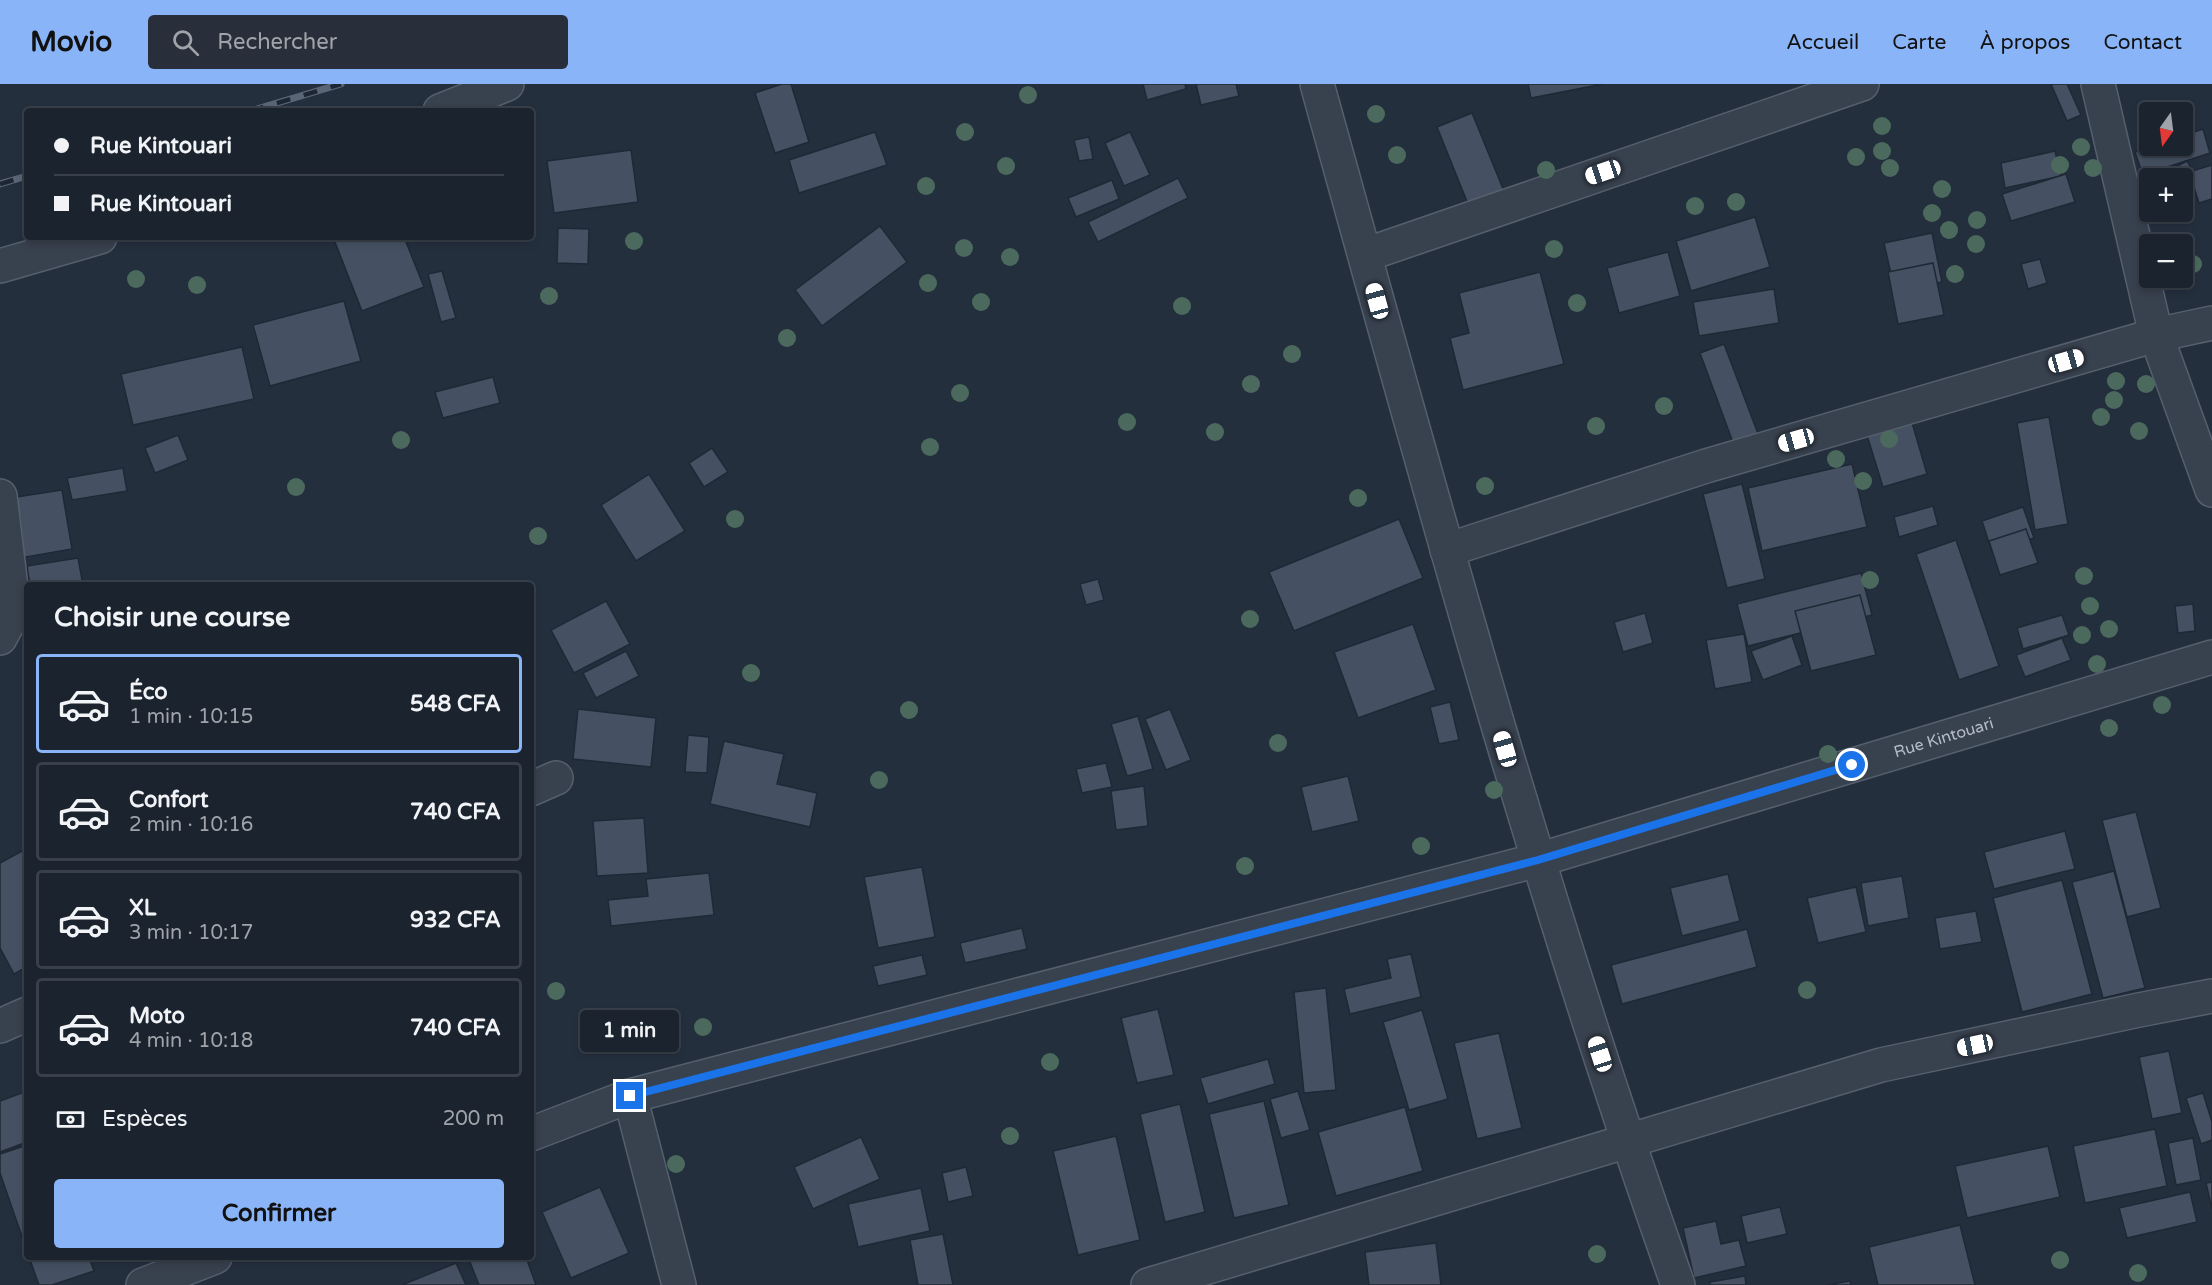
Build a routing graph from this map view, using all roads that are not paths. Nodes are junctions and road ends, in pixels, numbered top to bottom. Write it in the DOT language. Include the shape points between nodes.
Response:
graph roads {
  1 [pos="507,84"];
  2 [pos="1317,84"];
  3 [pos="1862,84"];
  4 [pos="2098,84"];
  5 [pos="447,108"];
  6 [pos="90,240"];
  7 [pos="1365,255"];
  8 [pos="0,266"];
  9 [pos="2212,323"];
  10 [pos="2156,335"];
  11 [pos="2212,490"];
  12 [pos="0,496"];
  13 [pos="1447,550"];
  14 [pos="0,638"];
  15 [pos="2212,657"];
  16 [pos="1538,860"];
  17 [pos="2212,996"];
  18 [pos="24,1015"];
  19 [pos="0,1026"];
  20 [pos="630,1096"];
  21 [pos="534,1133"];
  22 [pos="1627,1141"];
  23 [pos="207,1260"];
  24 [pos="143,1285"];
  25 [pos="680,1285"];
  26 [pos="1148,1285"];
  27 [pos="1678,1285"];
  1 -- 5 [label="street"];
  2 -- 7 [label="street"];
  3 -- 7 [label="street"];
  4 -- 10 [label="street"];
  6 -- 8 [label="street"];
  7 -- 13 [label="street"];
  9 -- 10 [label="street"];
  10 -- 11 [label="street"];
  10 -- 13 [label="street" via="1706,466"];
  12 -- 14 [label="street" via="14,612"];
  13 -- 16 [label="street"];
  15 -- 16 [label="street, Rue Kintouari"];
  16 -- 20 [label="street, Rue Kintouari"];
  16 -- 22 [label="street"];
  17 -- 22 [label="street" via="1881,1065"];
  18 -- 19 [label="street"];
  20 -- 21 [label="street, Rue Kintouari"];
  20 -- 25 [label="street"];
  22 -- 26 [label="street"];
  22 -- 27 [label="street"];
  23 -- 24 [label="street"];
}
